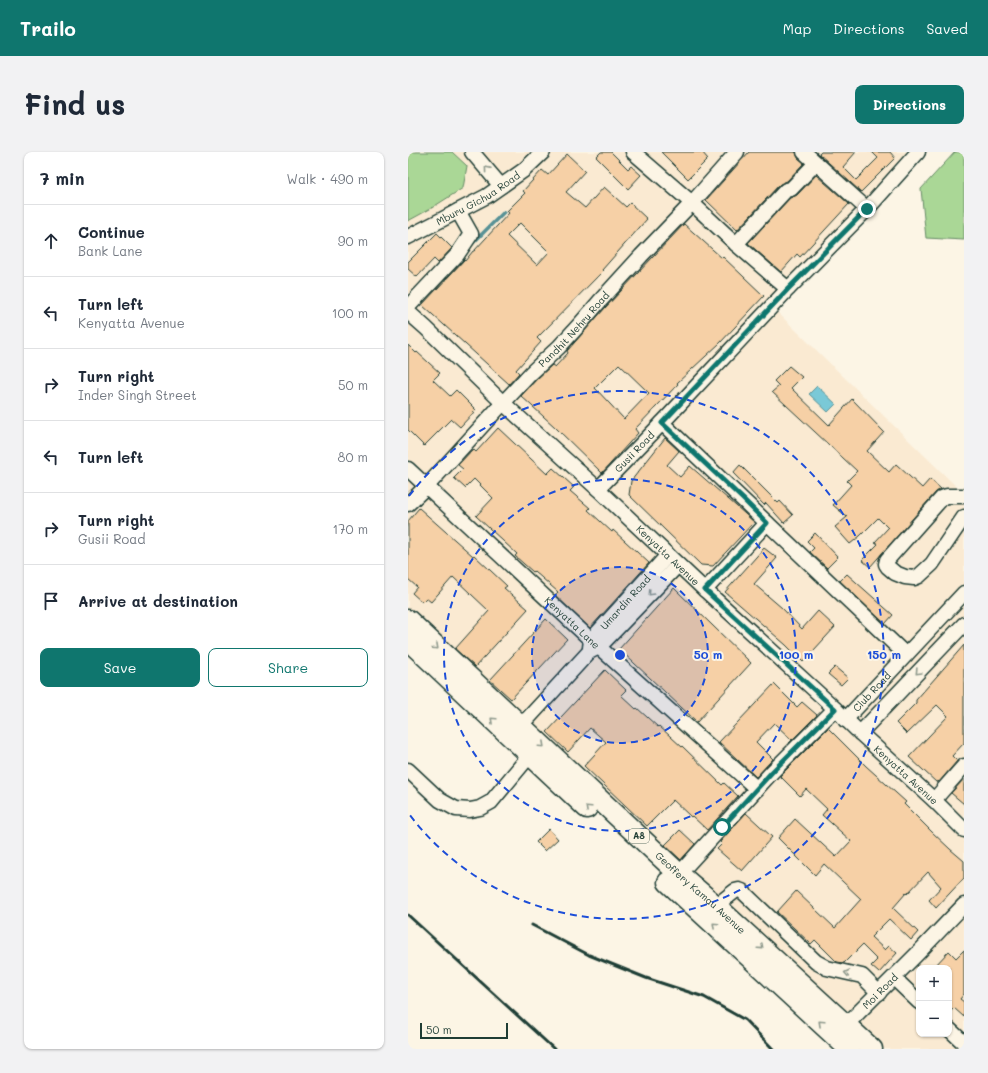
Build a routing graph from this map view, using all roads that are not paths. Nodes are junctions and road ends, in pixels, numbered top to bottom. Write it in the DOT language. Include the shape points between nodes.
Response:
graph roads {
  1 [pos="472,152"];
  2 [pos="543,152"];
  3 [pos="634,152"];
  4 [pos="737,152"];
  5 [pos="804,152"];
  6 [pos="918,152"];
  7 [pos="816,162"];
  8 [pos="501,186"];
  9 [pos="692,203"];
  10 [pos="867,209"];
  11 [pos="458,210"];
  12 [pos="408,237"];
  13 [pos="736,244"];
  14 [pos="788,289"];
  15 [pos="408,307"];
  16 [pos="408,312"];
  17 [pos="503,402"];
  18 [pos="662,423"];
  19 [pos="408,469"];
  20 [pos="427,486"];
  21 [pos="598,489"];
  22 [pos="964,496"];
  23 [pos="408,504"];
  24 [pos="964,516"];
  25 [pos="767,523"];
  26 [pos="668,555"];
  27 [pos="678,565"];
  28 [pos="705,590"];
  29 [pos="964,594"];
  30 [pos="408,620"];
  31 [pos="939,620"];
  32 [pos="959,629"];
  33 [pos="923,637"];
  34 [pos="408,640"];
  35 [pos="593,646"];
  36 [pos="939,650"];
  37 [pos="906,655"];
  38 [pos="867,696"];
  39 [pos="835,709"];
  40 [pos="882,709"];
  41 [pos="845,720"];
  42 [pos="521,726"];
  43 [pos="860,733"];
  44 [pos="530,755"];
  45 [pos="964,766"];
  46 [pos="408,770"];
  47 [pos="757,789"];
  48 [pos="934,800"];
  49 [pos="964,830"];
  50 [pos="678,874"];
  51 [pos="716,906"];
  52 [pos="964,906"];
  53 [pos="894,978"];
  54 [pos="879,993"];
  55 [pos="918,1001"];
  56 [pos="846,1025"];
  57 [pos="952,1032"];
  58 [pos="964,1043"];
  59 [pos="849,1049"];
  60 [pos="872,1049"];
  8 -- 1 [label="street, one-way"];
  2 -- 8 [label="street, Mburu Gichua Road" via="524,170"];
  3 -- 9 [label="street"];
  4 -- 9 [label="street, Pandhit Nehru Road"];
  5 -- 7 [label="street"];
  6 -- 10 [label="street, Gusii Road"];
  7 -- 10 [label="street"];
  7 -- 13 [label="street"];
  8 -- 11 [label="street, Mburu Gichua Road"];
  9 -- 13 [label="street"];
  9 -- 17 [label="street, Pandhit Nehru Road" via="630,267 559,347"];
  10 -- 14 [label="street, Gusii Road"];
  11 -- 12 [label="street, Mburu Gichua Road"];
  11 -- 15 [label="street" via="472,234 457,255"];
  13 -- 14 [label="street"];
  14 -- 18 [label="street, Gusii Road"];
  16 -- 17 [label="street, Kenyatta Avenue"];
  17 -- 20 [label="street, Pandhit Nehru Road"];
  17 -- 21 [label="street, Kenyatta Avenue"];
  18 -- 21 [label="street, Gusii Road"];
  18 -- 25 [label="street"];
  19 -- 20 [label="street, Kenyatta Lane"];
  20 -- 23 [label="street, Pandhit Nehru Road"];
  20 -- 35 [label="street, Kenyatta Lane"];
  21 -- 26 [label="street, Kenyatta Avenue"];
  22 -- 24 [label="street" via="942,498 886,564 895,573 914,578 919,576 932,564"];
  25 -- 28 [label="street"];
  25 -- 37 [label="street"];
  26 -- 27 [label="street, Kenyatta Avenue"];
  26 -- 35 [label="street, Umardin Road"];
  27 -- 28 [label="street, Kenyatta Avenue"];
  27 -- 35 [label="street, Umardin Road, one-way"];
  28 -- 39 [label="street, Kenyatta Avenue"];
  29 -- 31 [label="street, Club Road"];
  30 -- 42 [label="highway, Geoffery Kamau Avenue / A8, one-way"];
  31 -- 32 [label="street"];
  31 -- 33 [label="street, Club Road"];
  32 -- 36 [label="street, Club Road"];
  33 -- 36 [label="street"];
  33 -- 37 [label="street, Club Road"];
  44 -- 34 [label="highway, Geoffery Kamau Avenue / A8, one-way"];
  35 -- 42 [label="street, Umardin Road"];
  35 -- 47 [label="street, Kenyatta Lane"];
  36 -- 40 [label="street, Club Road, one-way"];
  37 -- 38 [label="street, Club Road"];
  38 -- 40 [label="street"];
  38 -- 41 [label="street, Club Road"];
  39 -- 41 [label="street, Kenyatta Avenue"];
  39 -- 47 [label="street"];
  40 -- 43 [label="street, Club Road"];
  41 -- 43 [label="street, Kenyatta Avenue"];
  42 -- 50 [label="highway, Geoffery Kamau Avenue / A8, one-way"];
  43 -- 48 [label="street, Kenyatta Avenue"];
  44 -- 46 [label="street" via="491,802 470,810 456,809 440,800"];
  59 -- 44 [label="highway, Geoffery Kamau Avenue / A8, one-way"];
  45 -- 48 [label="street"];
  47 -- 50 [label="street"];
  48 -- 49 [label="street, Kenyatta Avenue"];
  50 -- 51 [label="highway, Geoffery Kamau Avenue / A8"];
  54 -- 51 [label="street, one-way" via="862,976 827,968 816,962 742,891 735,891"];
  51 -- 56 [label="highway, Geoffery Kamau Avenue / A8, one-way"];
  52 -- 53 [label="street, Moi Road"];
  53 -- 54 [label="street, Moi Road"];
  53 -- 55 [label="street"];
  54 -- 56 [label="street, Moi Road"];
  56 -- 60 [label="highway, Geoffery Kamau Avenue / A8"];
  57 -- 58 [label="street"];
}
